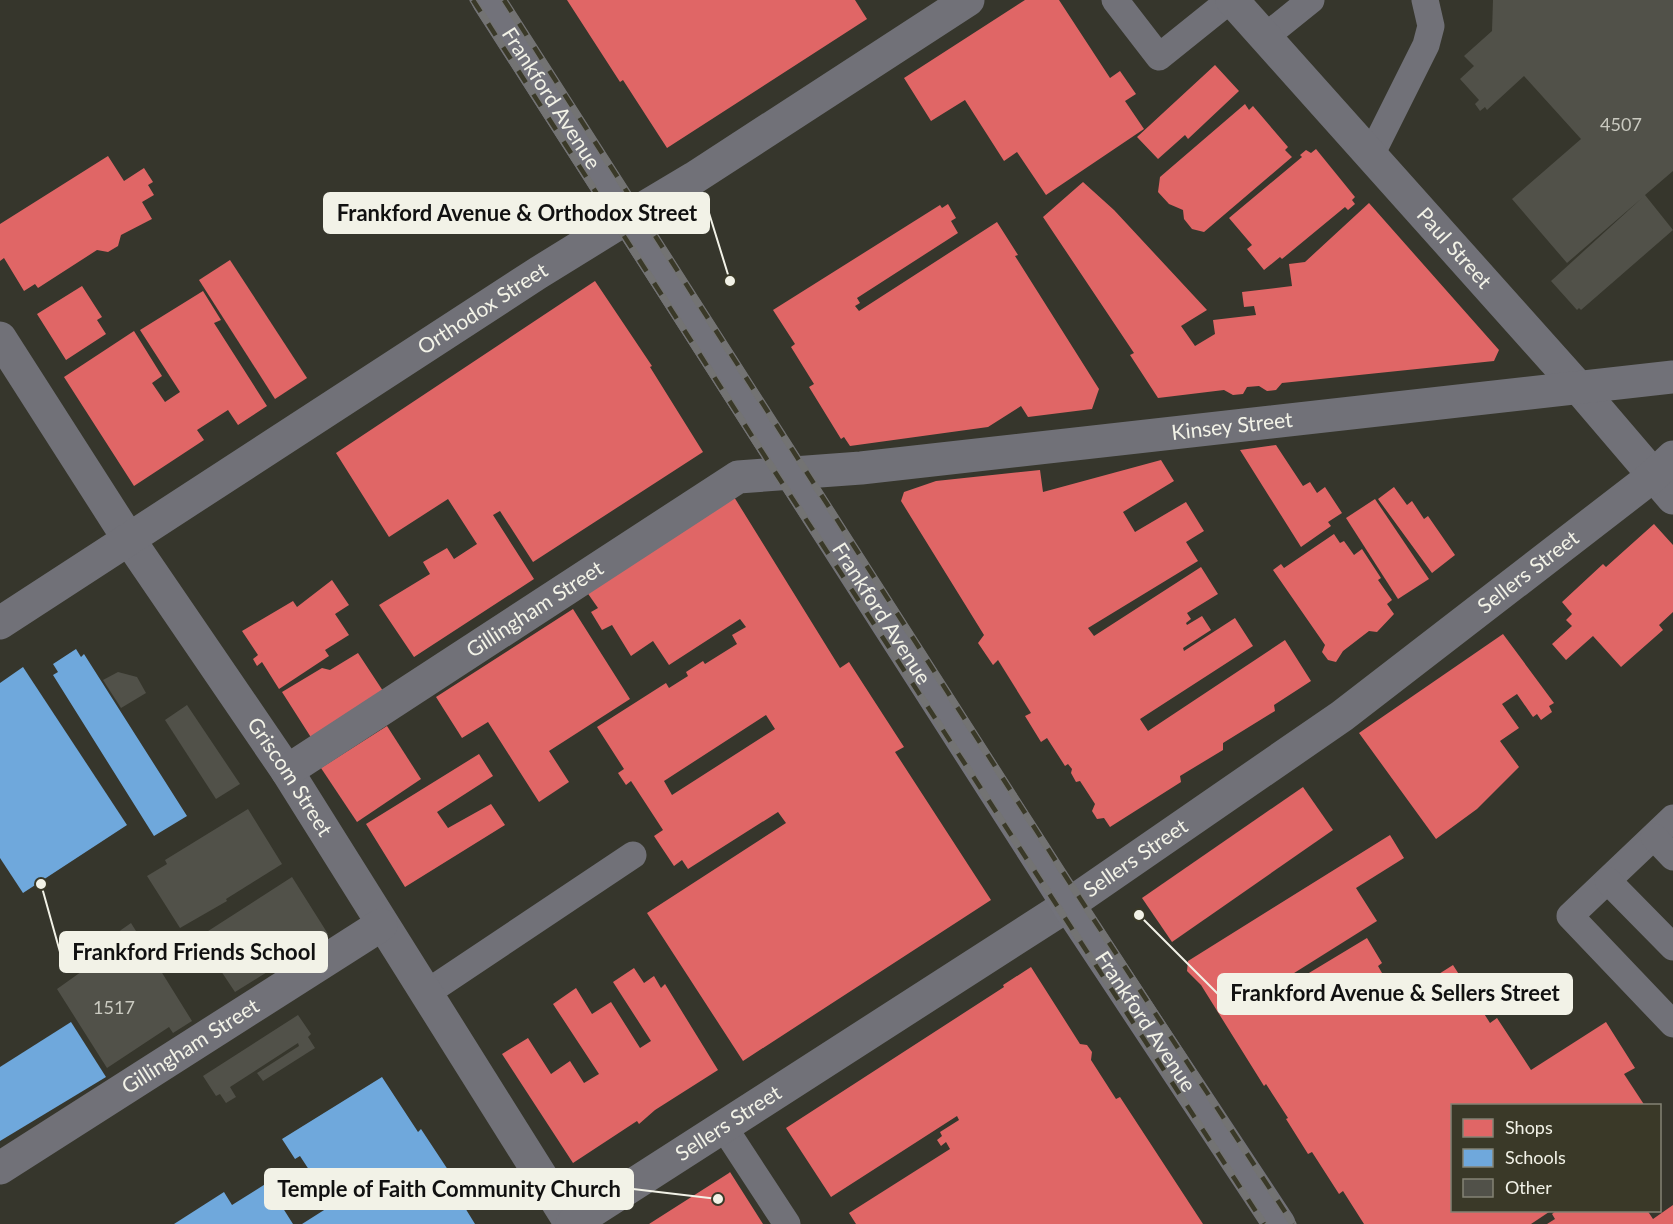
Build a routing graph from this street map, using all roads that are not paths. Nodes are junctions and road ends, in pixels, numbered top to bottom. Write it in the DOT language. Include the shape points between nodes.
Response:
graph roads {
  1 [pos="488,0"];
  2 [pos="968,0"];
  3 [pos="1114,0"];
  4 [pos="1231,0"];
  5 [pos="1311,0"];
  6 [pos="1425,0"];
  7 [pos="1265,37"];
  8 [pos="1371,154"];
  9 [pos="627,218"];
  10 [pos="0,338"];
  11 [pos="1673,377"];
  12 [pos="1579,388"];
  13 [pos="790,472"];
  14 [pos="1666,477"];
  15 [pos="128,538"];
  16 [pos="0,623"];
  17 [pos="287,771"];
  18 [pos="1673,818"];
  19 [pos="1654,837"];
  20 [pos="633,855"];
  21 [pos="1673,857"];
  22 [pos="1608,880"];
  23 [pos="1068,905"];
  24 [pos="381,925"];
  25 [pos="1673,947"];
  26 [pos="424,993"];
  27 [pos="1673,1024"];
  28 [pos="723,1126"];
  29 [pos="0,1168"];
  30 [pos="572,1224"];
  31 [pos="787,1224"];
  32 [pos="1279,1224"];
  1 -- 9 [label="main road, Frankford Avenue"];
  2 -- 9 [label="street, Orthodox Street"];
  3 -- 4 [label="lane" via="1159,57"];
  4 -- 7 [label="street, Paul Street"];
  5 -- 7 [label="lane"];
  6 -- 8 [label="lane" via="1431,26 1426,45"];
  7 -- 8 [label="street, Paul Street"];
  8 -- 12 [label="street, Paul Street"];
  9 -- 13 [label="main road, Frankford Avenue"];
  9 -- 15 [label="street, Orthodox Street"];
  10 -- 15 [label="street, Griscom Street"];
  11 -- 12 [label="street, Kinsey Street"];
  12 -- 13 [label="street, Kinsey Street" via="861,468"];
  12 -- 14 [label="street, Paul Street"];
  13 -- 17 [label="street, Gillingham Street" via="738,477"];
  13 -- 23 [label="main road, Frankford Avenue"];
  14 -- 23 [label="street, Sellers Street" via="1342,716"];
  15 -- 16 [label="street, Orthodox Street"];
  15 -- 17 [label="street, Griscom Street"];
  17 -- 24 [label="street, Griscom Street"];
  18 -- 19 [label="lane"];
  19 -- 21 [label="lane"];
  19 -- 22 [label="lane"];
  20 -- 26 [label="lane"];
  22 -- 25 [label="lane"];
  22 -- 27 [label="lane" via="1570,916"];
  23 -- 28 [label="street, Sellers Street"];
  23 -- 32 [label="main road, Frankford Avenue"];
  24 -- 26 [label="street, Griscom Street"];
  24 -- 29 [label="street, Gillingham Street"];
  26 -- 30 [label="street, Griscom Street"];
  28 -- 30 [label="street, Sellers Street"];
  28 -- 31 [label="lane"];
}
